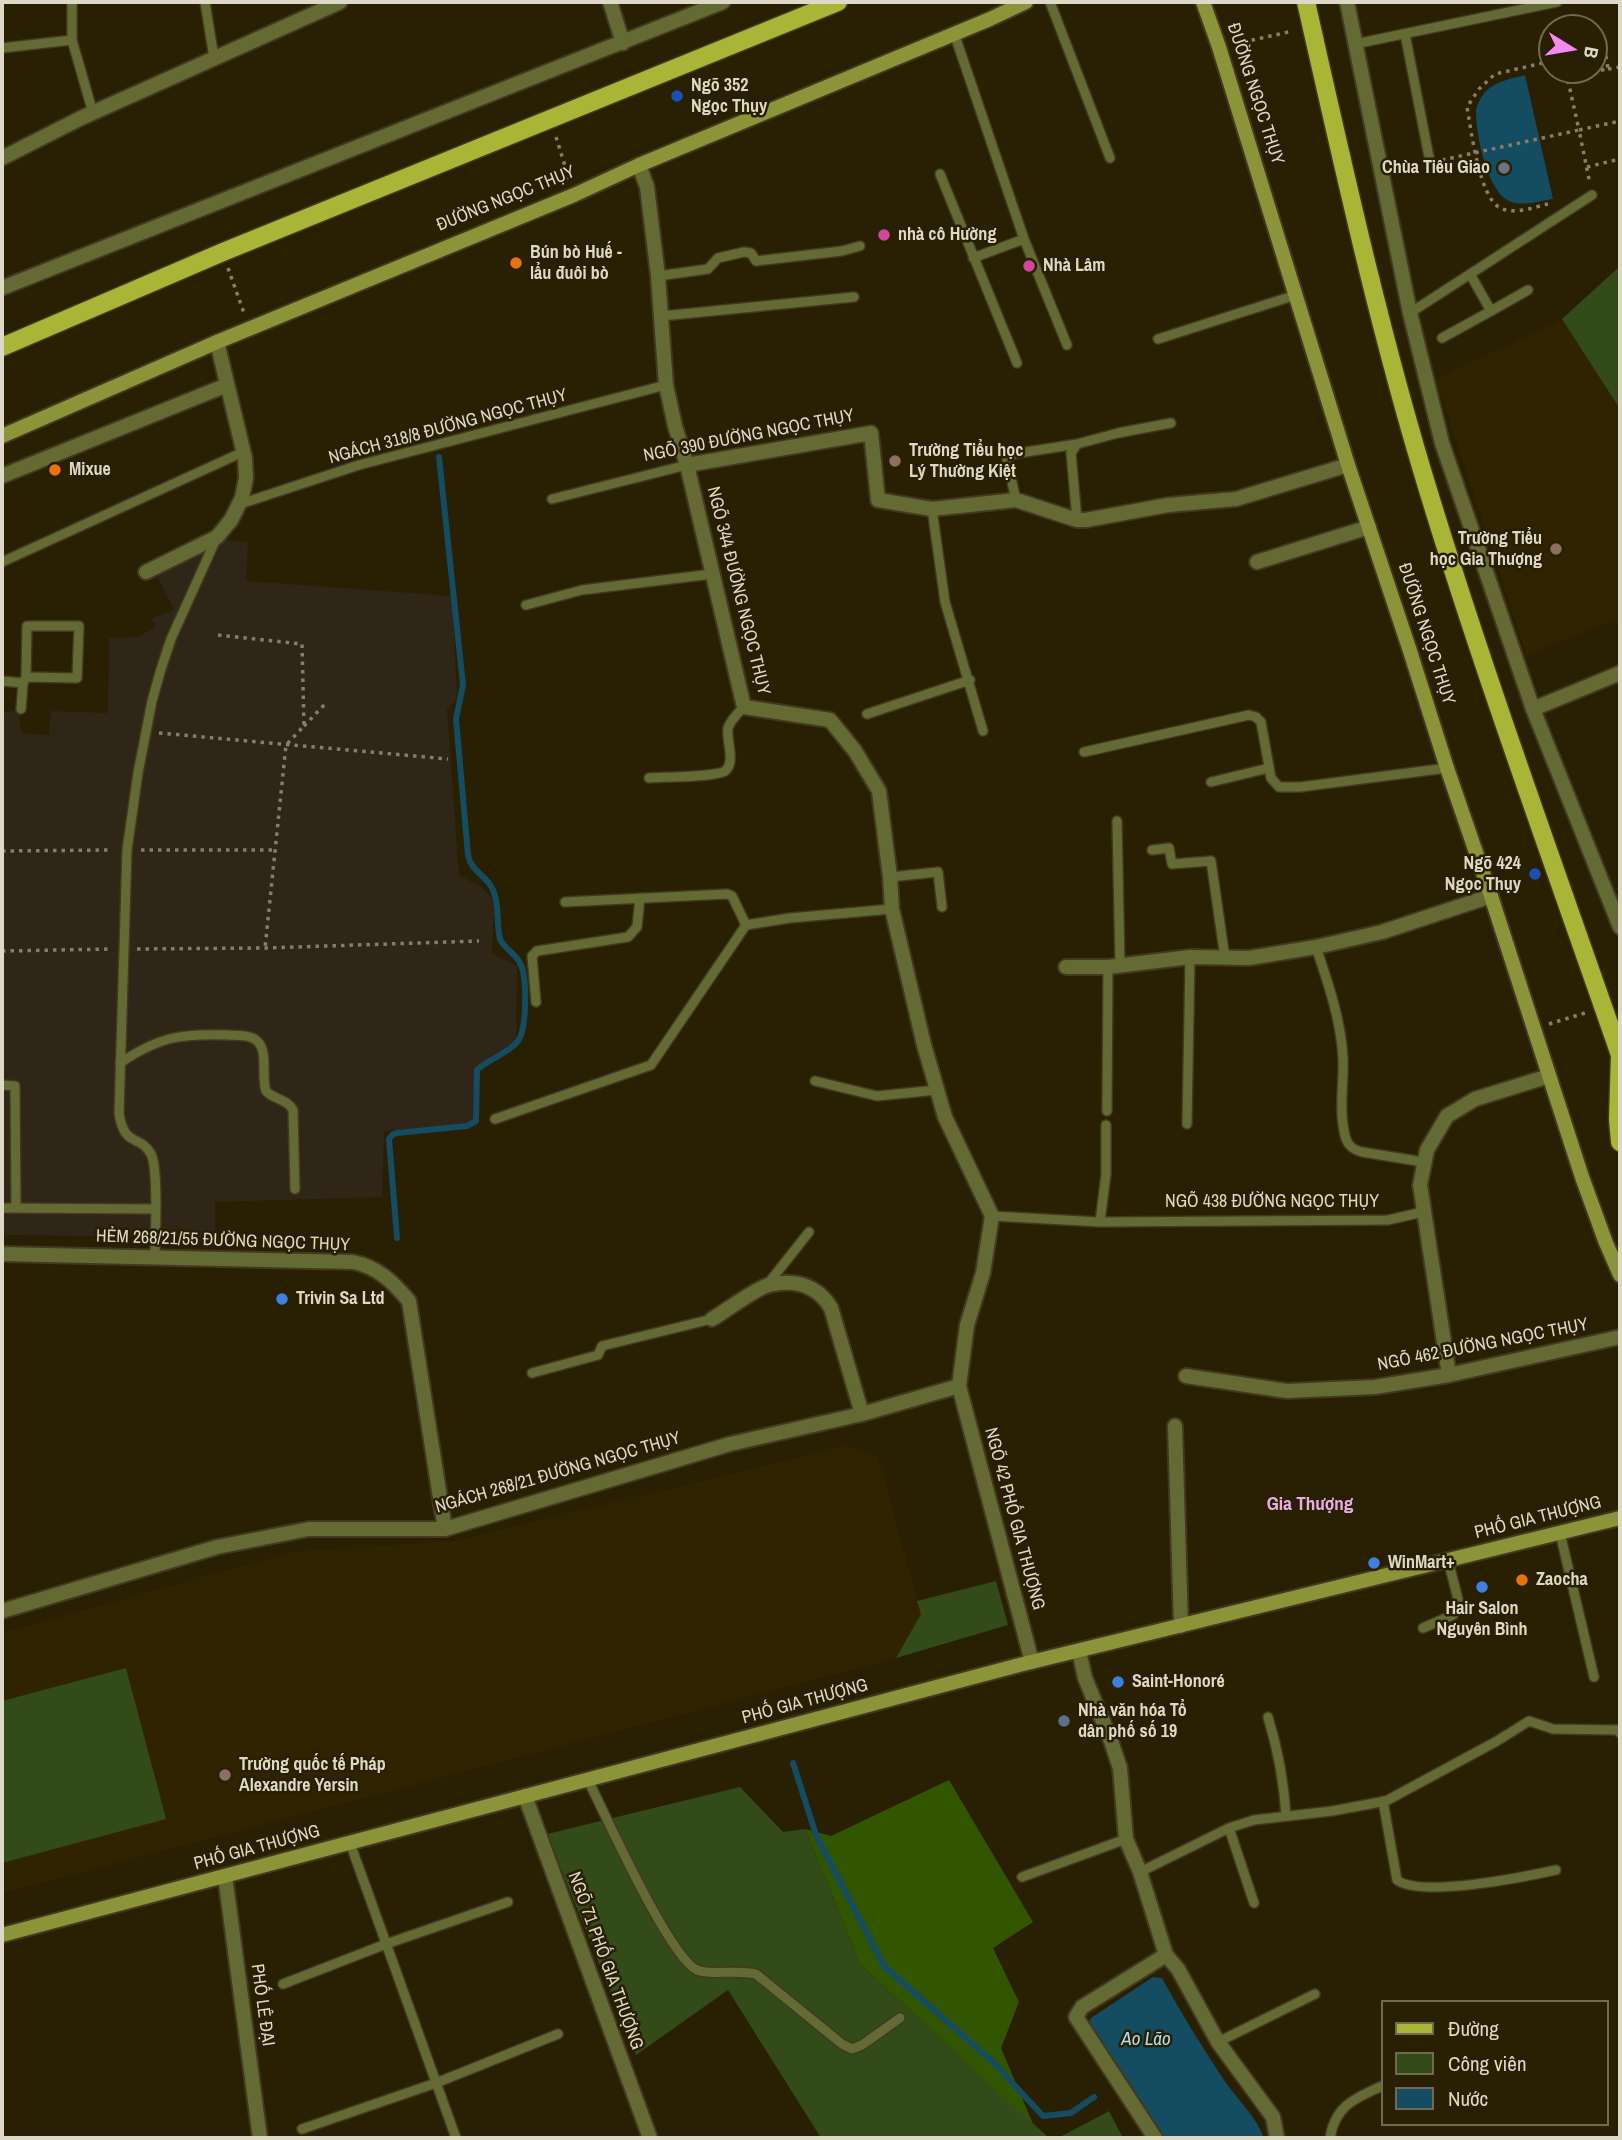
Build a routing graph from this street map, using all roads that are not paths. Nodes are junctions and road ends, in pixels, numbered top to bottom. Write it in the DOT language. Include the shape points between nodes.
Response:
graph roads {
  1 [pos="72,2"];
  2 [pos="205,2"];
  3 [pos="340,2"];
  4 [pos="610,2"];
  5 [pos="723,2"];
  6 [pos="838,2"];
  7 [pos="1026,2"];
  8 [pos="1050,2"];
  9 [pos="1203,2"];
  10 [pos="1306,2"];
  11 [pos="1347,2"];
  12 [pos="1557,2"];
  13 [pos="954,33"];
  14 [pos="1405,34"];
  15 [pos="72,40"];
  16 [pos="623,43"];
  17 [pos="1355,44"];
  18 [pos="2,48"];
  19 [pos="214,58"];
  20 [pos="93,113"];
  21 [pos="2,158"];
  22 [pos="1110,158"];
  23 [pos="1430,162"];
  24 [pos="639,165"];
  25 [pos="940,174"];
  26 [pos="1592,195"];
  27 [pos="1024,239"];
  28 [pos="860,246"];
  29 [pos="974,258"];
  30 [pos="1470,274"];
  31 [pos="658,276"];
  32 [pos="2,288"];
  33 [pos="1528,290"];
  34 [pos="1296,295"];
  35 [pos="854,297"];
  36 [pos="1491,311"];
  37 [pos="1410,313"];
  38 [pos="662,316"];
  39 [pos="1443,338"];
  40 [pos="1158,339"];
  41 [pos="217,342"];
  42 [pos="1068,345"];
  43 [pos="2,346"];
  44 [pos="1017,363"];
  45 [pos="227,385"];
  46 [pos="666,385"];
  47 [pos="1171,423"];
  48 [pos="2,436"];
  49 [pos="1077,444"];
  50 [pos="243,452"];
  51 [pos="687,465"];
  52 [pos="1348,465"];
  53 [pos="2,476"];
  54 [pos="552,499"];
  55 [pos="1016,500"];
  56 [pos="240,504"];
  57 [pos="932,509"];
  58 [pos="1077,520"];
  59 [pos="1369,527"];
  60 [pos="217,537"];
  61 [pos="2,562"];
  62 [pos="1257,562"];
  63 [pos="146,572"];
  64 [pos="712,574"];
  65 [pos="526,605"];
  66 [pos="1620,673"];
  67 [pos="25,680"];
  68 [pos="970,680"];
  69 [pos="2,681"];
  70 [pos="744,707"];
  71 [pos="21,709"];
  72 [pos="1533,709"];
  73 [pos="867,714"];
  74 [pos="983,731"];
  75 [pos="1084,752"];
  76 [pos="1269,768"];
  77 [pos="1447,768"];
  78 [pos="649,778"];
  79 [pos="1211,782"];
  80 [pos="1117,821"];
  81 [pos="1152,850"];
  82 [pos="890,877"];
  83 [pos="1491,896"];
  84 [pos="640,898"];
  85 [pos="565,902"];
  86 [pos="1616,906"];
  87 [pos="942,907"];
  88 [pos="892,909"];
  89 [pos="746,925"];
  90 [pos="1620,927"];
  91 [pos="1316,947"];
  92 [pos="1189,957"];
  93 [pos="1225,958"];
  94 [pos="1114,966"];
  95 [pos="1066,967"];
  96 [pos="536,1002"];
  97 [pos="1620,1055"];
  98 [pos="120,1063"];
  99 [pos="1549,1076"];
  100 [pos="815,1081"];
  101 [pos="2,1085"];
  102 [pos="937,1090"];
  103 [pos="1107,1111"];
  104 [pos="495,1119"];
  105 [pos="1187,1124"];
  106 [pos="1106,1125"];
  107 [pos="1620,1142"];
  108 [pos="1424,1162"];
  109 [pos="295,1188"];
  110 [pos="2,1208"];
  111 [pos="16,1208"];
  112 [pos="155,1209"];
  113 [pos="1423,1212"];
  114 [pos="992,1216"];
  115 [pos="1100,1222"];
  116 [pos="809,1232"];
  117 [pos="2,1254"];
  118 [pos="155,1258"];
  119 [pos="1620,1275"];
  120 [pos="767,1285"];
  121 [pos="712,1319"];
  122 [pos="1620,1337"];
  123 [pos="531,1373"];
  124 [pos="1449,1375"];
  125 [pos="1186,1376"];
  126 [pos="960,1386"];
  127 [pos="862,1414"];
  128 [pos="1175,1426"];
  129 [pos="1620,1508"];
  130 [pos="1617,1520"];
  131 [pos="446,1528"];
  132 [pos="1560,1533"];
  133 [pos="1448,1560"];
  134 [pos="2,1611"];
  135 [pos="1181,1626"];
  136 [pos="1423,1628"];
  137 [pos="1079,1651"];
  138 [pos="1032,1662"];
  139 [pos="1594,1677"];
  140 [pos="1268,1717"];
  141 [pos="1620,1733"];
  142 [pos="588,1780"];
  143 [pos="525,1796"];
  144 [pos="1383,1801"];
  145 [pos="1286,1816"];
  146 [pos="1229,1828"];
  147 [pos="1126,1839"];
  148 [pos="350,1843"];
  149 [pos="1556,1870"];
  150 [pos="1140,1872"];
  151 [pos="225,1876"];
  152 [pos="1022,1877"];
  153 [pos="508,1902"];
  154 [pos="1254,1903"];
  155 [pos="2,1935"];
  156 [pos="386,1944"];
  157 [pos="1167,1955"];
  158 [pos="283,1984"];
  159 [pos="1315,1994"];
  160 [pos="900,2018"];
  161 [pos="558,2034"];
  162 [pos="1219,2042"];
  163 [pos="436,2083"];
  164 [pos="1380,2087"];
  165 [pos="302,2129"];
  166 [pos="260,2138"];
  167 [pos="456,2138"];
  168 [pos="650,2138"];
  169 [pos="1155,2138"];
  170 [pos="1277,2138"];
  171 [pos="1330,2138"];
  1 -- 15 [label="lane"];
  2 -- 19 [label="lane"];
  3 -- 19 [label="street"];
  4 -- 16 [label="street"];
  5 -- 16 [label="street"];
  6 -- 43 [label="main road"];
  7 -- 13 [label="street, ĐƯỜNG NGỌC THỤY"];
  8 -- 22 [label="lane"];
  9 -- 34 [label="street, ĐƯỜNG NGỌC THỤY"];
  10 -- 97 [label="main road" via="1390,357 1428,489"];
  11 -- 17 [label="street"];
  12 -- 14 [label="lane"];
  13 -- 24 [label="street, ĐƯỜNG NGỌC THỤY"];
  13 -- 27 [label="lane"];
  14 -- 17 [label="lane"];
  14 -- 23 [label="lane"];
  15 -- 18 [label="lane"];
  15 -- 20 [label="lane"];
  16 -- 32 [label="street"];
  17 -- 37 [label="street"];
  19 -- 20 [label="street"];
  20 -- 21 [label="street"];
  24 -- 31 [label="street, NGÕ 344 ĐƯỜNG NGỌC THỤY" via="647,187"];
  24 -- 41 [label="street, ĐƯỜNG NGỌC THỤY"];
  25 -- 29 [label="lane"];
  26 -- 30 [label="lane"];
  27 -- 29 [label="lane"];
  27 -- 42 [label="lane"];
  28 -- 31 [label="lane" via="756,261 744,252 718,258 708,269"];
  29 -- 44 [label="lane"];
  30 -- 36 [label="lane"];
  30 -- 37 [label="lane"];
  31 -- 38 [label="street, NGÕ 344 ĐƯỜNG NGỌC THỤY"];
  33 -- 36 [label="lane"];
  34 -- 40 [label="lane"];
  34 -- 52 [label="street, ĐƯỜNG NGỌC THỤY"];
  35 -- 38 [label="lane"];
  36 -- 39 [label="lane"];
  37 -- 72 [label="street" via="1442,443"];
  38 -- 46 [label="street, NGÕ 344 ĐƯỜNG NGỌC THỤY"];
  41 -- 45 [label="street"];
  41 -- 48 [label="street, ĐƯỜNG NGỌC THỤY"];
  45 -- 50 [label="street"];
  45 -- 53 [label="street"];
  46 -- 51 [label="street, NGÕ 344 ĐƯỜNG NGỌC THỤY"];
  46 -- 56 [label="lane, NGÁCH 318/8 ĐƯỜNG NGỌC THỤY" via="359,465"];
  47 -- 49 [label="lane"];
  49 -- 55 [label="lane" via="1013,454 1007,460"];
  49 -- 58 [label="lane" via="1071,453"];
  50 -- 56 [label="street" via="246,478"];
  50 -- 61 [label="lane"];
  51 -- 54 [label="lane, NGÕ 390 ĐƯỜNG NGỌC THỤY"];
  51 -- 57 [label="street, NGÕ 390 ĐƯỜNG NGỌC THỤY" via="871,433 878,500"];
  51 -- 64 [label="street, NGÕ 344 ĐƯỜNG NGỌC THỤY"];
  52 -- 58 [label="street, NGÕ 390 ĐƯỜNG NGỌC THỤY" via="1236,499"];
  52 -- 59 [label="street, ĐƯỜNG NGỌC THỤY"];
  55 -- 57 [label="street, NGÕ 390 ĐƯỜNG NGỌC THỤY"];
  55 -- 58 [label="street, NGÕ 390 ĐƯỜNG NGỌC THỤY"];
  56 -- 60 [label="street"];
  57 -- 68 [label="lane" via="945,602"];
  59 -- 62 [label="street"];
  59 -- 77 [label="street, ĐƯỜNG NGỌC THỤY"];
  60 -- 63 [label="street"];
  60 -- 98 [label="lane" via="171,639 146,732 127,850"];
  64 -- 65 [label="lane" via="583,590"];
  64 -- 70 [label="street, NGÕ 344 ĐƯỜNG NGỌC THỤY"];
  66 -- 72 [label="street"];
  67 -- 67 [label="lane" via="77,678 79,626 27,626"];
  67 -- 69 [label="lane"];
  67 -- 71 [label="lane"];
  68 -- 73 [label="lane"];
  68 -- 74 [label="lane"];
  70 -- 78 [label="lane" via="728,730 730,763 723,772"];
  70 -- 82 [label="street, NGÕ 344 ĐƯỜNG NGỌC THỤY" via="830,720 879,791"];
  72 -- 86 [label="street"];
  75 -- 76 [label="lane" via="1249,715 1261,722"];
  76 -- 77 [label="lane" via="1275,785 1285,788"];
  76 -- 79 [label="lane"];
  77 -- 83 [label="street, ĐƯỜNG NGỌC THỤY"];
  80 -- 94 [label="lane"];
  81 -- 93 [label="lane" via="1168,848 1172,864 1211,861"];
  82 -- 87 [label="lane" via="937,872"];
  82 -- 88 [label="street, NGÕ 344 ĐƯỜNG NGỌC THỤY"];
  83 -- 91 [label="street" via="1382,932"];
  83 -- 99 [label="street, ĐƯỜNG NGỌC THỤY"];
  84 -- 85 [label="lane"];
  84 -- 89 [label="lane" via="727,894"];
  84 -- 96 [label="lane" via="636,926 628,937 537,951 532,956"];
  86 -- 90 [label="street"];
  88 -- 89 [label="lane"];
  88 -- 102 [label="street, NGÕ 344 ĐƯỜNG NGỌC THỤY"];
  89 -- 104 [label="lane" via="651,1065"];
  91 -- 93 [label="street"];
  91 -- 108 [label="lane" via="1333,1000 1343,1057 1342,1103 1348,1144 1362,1153"];
  92 -- 93 [label="street"];
  92 -- 94 [label="street"];
  92 -- 105 [label="lane"];
  94 -- 95 [label="street"];
  94 -- 103 [label="lane"];
  97 -- 107 [label="main road"];
  98 -- 109 [label="lane" via="147,1046 175,1037 252,1038 262,1052 266,1091 288,1102 293,1110"];
  98 -- 112 [label="lane" via="120,1123 123,1132 152,1156"];
  99 -- 108 [label="street" via="1475,1098 1447,1116"];
  99 -- 119 [label="street, ĐƯỜNG NGỌC THỤY"];
  100 -- 102 [label="lane" via="877,1096"];
  101 -- 111 [label="lane" via="15,1086"];
  102 -- 114 [label="street, NGÕ 344 ĐƯỜNG NGỌC THỤY"];
  106 -- 115 [label="lane"];
  108 -- 113 [label="street" via="1420,1185"];
  110 -- 111 [label="lane"];
  111 -- 112 [label="lane"];
  112 -- 118 [label="lane"];
  113 -- 115 [label="lane, NGÕ 438 ĐƯỜNG NGỌC THỤY" via="1388,1220"];
  113 -- 124 [label="street"];
  114 -- 115 [label="lane, NGÕ 438 ĐƯỜNG NGỌC THỤY"];
  114 -- 126 [label="street" via="984,1273 967,1325"];
  116 -- 120 [label="lane"];
  117 -- 118 [label="street, HẺM 268/21/55 ĐƯỜNG NGỌC THỤY"];
  118 -- 131 [label="street, HẺM 268/21/55 ĐƯỜNG NGỌC THỤY" via="353,1262 394,1282 410,1301"];
  120 -- 121 [label="street"];
  120 -- 127 [label="street" via="799,1282 825,1297"];
  121 -- 123 [label="lane" via="602,1346 598,1355"];
  122 -- 124 [label="street, NGÕ 462 ĐƯỜNG NGỌC THỤY"];
  124 -- 125 [label="street, NGÕ 462 ĐƯỜNG NGỌC THỤY" via="1375,1387 1287,1391"];
  126 -- 127 [label="street, NGÁCH 268/21 ĐƯỜNG NGỌC THỤY"];
  126 -- 138 [label="street, NGÕ 42 PHỐ GIA THƯỢNG"];
  127 -- 131 [label="street, NGÁCH 268/21 ĐƯỜNG NGỌC THỤY" via="730,1444"];
  128 -- 135 [label="street"];
  129 -- 130 [label="street"];
  130 -- 132 [label="street, PHỐ GIA THƯỢNG"];
  131 -- 134 [label="street, NGÁCH 268/21 ĐƯỜNG NGỌC THỤY" via="309,1530 217,1548"];
  132 -- 133 [label="street, PHỐ GIA THƯỢNG"];
  132 -- 139 [label="lane"];
  133 -- 135 [label="street, PHỐ GIA THƯỢNG"];
  133 -- 136 [label="lane" via="1460,1607 1453,1615"];
  135 -- 137 [label="street, PHỐ GIA THƯỢNG"];
  137 -- 138 [label="street, PHỐ GIA THƯỢNG"];
  137 -- 147 [label="street" via="1120,1768"];
  138 -- 142 [label="street, PHỐ GIA THƯỢNG"];
  140 -- 145 [label="lane"];
  141 -- 144 [label="lane" via="1553,1729 1529,1721"];
  142 -- 143 [label="street, PHỐ GIA THƯỢNG"];
  142 -- 160 [label="lane" via="654,1913 695,1969 756,1974 852,2049"];
  143 -- 148 [label="street, PHỐ GIA THƯỢNG"];
  143 -- 168 [label="street, NGÕ 71 PHỐ GIA THƯỢNG"];
  144 -- 145 [label="lane"];
  144 -- 149 [label="lane" via="1397,1880 1403,1885 1493,1882"];
  145 -- 146 [label="lane"];
  146 -- 150 [label="lane"];
  146 -- 154 [label="lane"];
  147 -- 150 [label="street"];
  147 -- 152 [label="lane"];
  148 -- 151 [label="street, PHỐ GIA THƯỢNG"];
  148 -- 156 [label="lane"];
  150 -- 157 [label="street"];
  151 -- 155 [label="street, PHỐ GIA THƯỢNG"];
  151 -- 166 [label="street, PHỐ LÊ ĐẠI"];
  153 -- 156 [label="lane"];
  156 -- 158 [label="lane"];
  156 -- 163 [label="lane"];
  157 -- 162 [label="street"];
  157 -- 169 [label="street" via="1082,2007 1076,2017"];
  159 -- 162 [label="lane"];
  161 -- 163 [label="lane"];
  162 -- 170 [label="street" via="1273,2118"];
  163 -- 165 [label="lane"];
  163 -- 167 [label="lane"];
  164 -- 171 [label="lane" via="1338,2113"];
}
